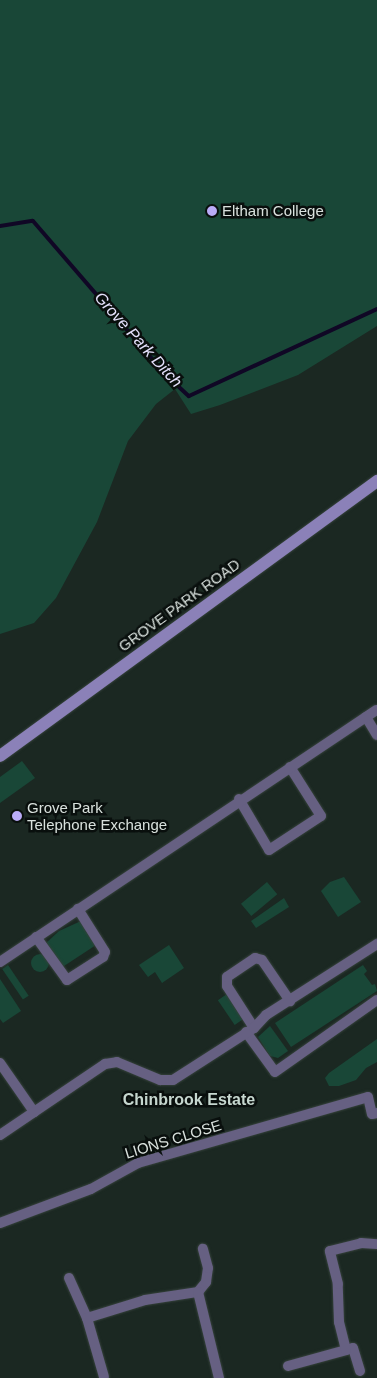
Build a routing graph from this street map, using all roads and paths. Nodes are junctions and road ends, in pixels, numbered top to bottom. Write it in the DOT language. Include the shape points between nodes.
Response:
graph roads {
  1 [pos="377,481"];
  2 [pos="377,710"];
  3 [pos="366,718"];
  4 [pos="377,735"];
  5 [pos="0,756"];
  6 [pos="290,767"];
  7 [pos="239,800"];
  8 [pos="78,909"];
  9 [pos="36,937"];
  10 [pos="376,947"];
  11 [pos="0,962"];
  12 [pos="377,1000"];
  13 [pos="290,1001"];
  14 [pos="250,1030"];
  15 [pos="0,1063"];
  16 [pos="34,1112"];
  17 [pos="377,1113"];
  18 [pos="0,1136"];
  19 [pos="0,1224"];
  20 [pos="377,1244"];
  21 [pos="203,1249"];
  22 [pos="69,1278"];
  23 [pos="198,1292"];
  24 [pos="88,1318"];
  25 [pos="354,1348"];
  26 [pos="288,1366"];
  27 [pos="360,1371"];
  28 [pos="104,1376"];
  29 [pos="219,1378"];
  1 -- 5 [label="main road, GROVE PARK ROAD"];
  2 -- 3 [label="street"];
  3 -- 4 [label="street"];
  3 -- 6 [label="street"];
  6 -- 7 [label="street"];
  6 -- 7 [label="street" via="321,816 269,850"];
  7 -- 8 [label="street"];
  8 -- 9 [label="street"];
  8 -- 9 [label="street" via="105,952 103,957 66,980"];
  9 -- 11 [label="street"];
  10 -- 13 [label="street"];
  12 -- 14 [label="street" via="275,1072"];
  13 -- 14 [label="street" via="266,1015"];
  13 -- 14 [label="street" via="262,960 255,958 227,977 227,986"];
  14 -- 16 [label="street" via="174,1080 160,1080 116,1062 105,1064"];
  15 -- 16 [label="street"];
  16 -- 18 [label="street"];
  17 -- 19 [label="street, LIONS CLOSE" via="372,1114 368,1098 138,1163 91,1189"];
  20 -- 25 [label="street" via="361,1243 330,1251 338,1284 339,1322"];
  21 -- 23 [label="street" via="208,1268 206,1282"];
  22 -- 24 [label="street"];
  23 -- 24 [label="street" via="145,1300"];
  23 -- 29 [label="street"];
  24 -- 28 [label="street"];
  25 -- 26 [label="street"];
  25 -- 27 [label="street"];
}
